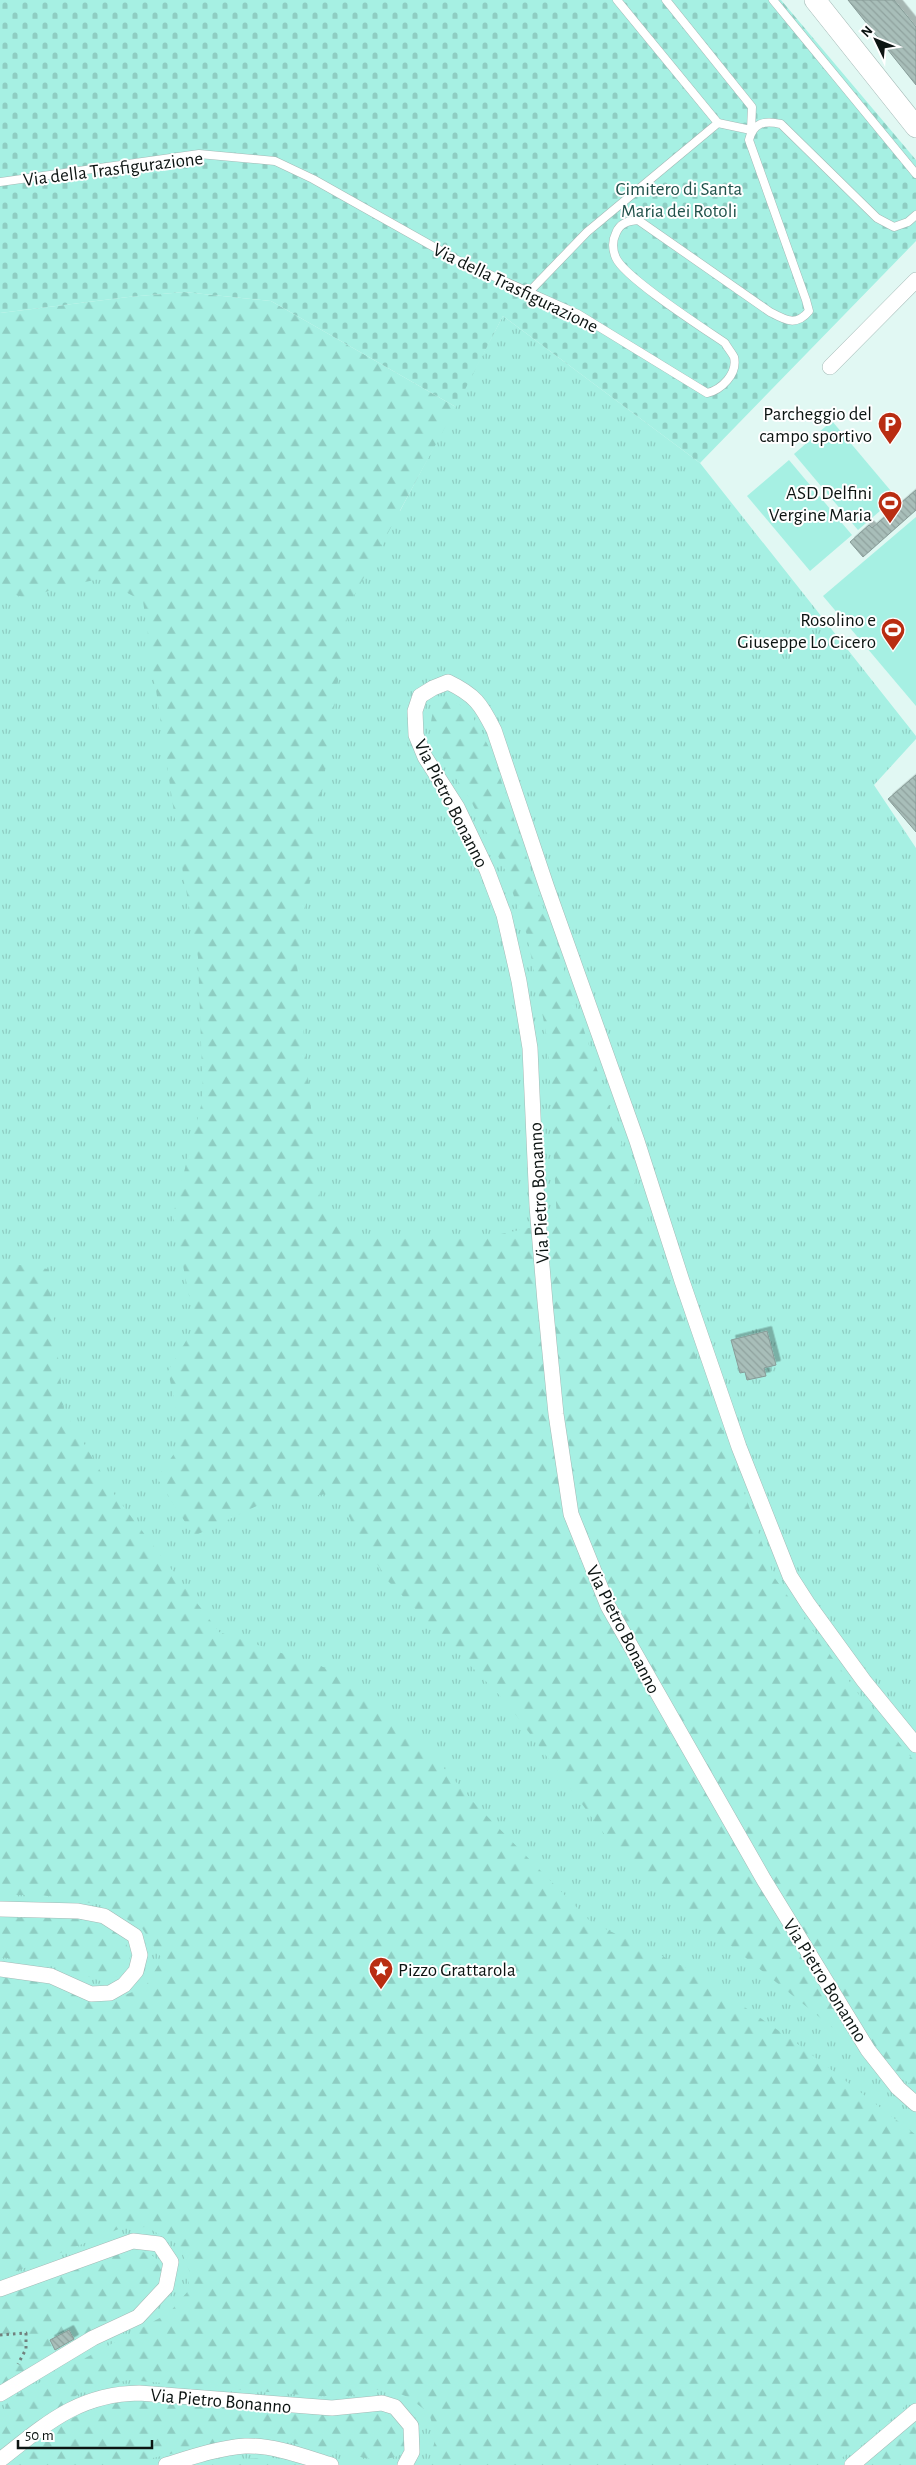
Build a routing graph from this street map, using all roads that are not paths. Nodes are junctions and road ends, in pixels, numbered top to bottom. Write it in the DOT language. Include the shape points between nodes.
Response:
graph roads {
  1 [pos="618,0"];
  2 [pos="666,0"];
  3 [pos="773,0"];
  4 [pos="814,0"];
  5 [pos="718,124"];
  6 [pos="916,127"];
  7 [pos="751,130"];
  8 [pos="916,174"];
  9 [pos="0,182"];
  10 [pos="916,216"];
  11 [pos="916,280"];
  12 [pos="529,292"];
  13 [pos="830,367"];
  14 [pos="916,1745"];
  15 [pos="0,1909"];
  16 [pos="0,1969"];
  17 [pos="916,2104"];
  18 [pos="0,2289"];
  19 [pos="0,2394"];
  20 [pos="916,2411"];
  21 [pos="0,2460"];
  22 [pos="166,2465"];
  23 [pos="332,2465"];
  24 [pos="405,2465"];
  25 [pos="852,2465"];
  1 -- 5 [label="lane"];
  2 -- 7 [label="lane" via="752,107"];
  3 -- 8 [label="lane"];
  4 -- 6 [label="main road"];
  5 -- 7 [label="lane"];
  5 -- 12 [label="lane" via="587,232"];
  7 -- 10 [label="lane" via="757,124 769,121 781,124 877,218 894,227"];
  7 -- 12 [label="lane, Via della Trasfigurazione" via="749,140 809,311 802,320 790,322 770,312 638,220 627,221 618,229 612,242 616,259 629,274 725,344 734,357 734,367 718,391 707,393 578,314"];
  9 -- 12 [label="lane, Via della Trasfigurazione" via="199,154 275,160 457,260"];
  11 -- 13 [label="street"];
  14 -- 17 [label="street, Via Pietro Bonanno" via="858,1673 790,1576 739,1447 638,1141 494,730 483,707 466,690 448,682 433,688 420,696 415,711 416,735 425,757 457,807 487,870 500,906 519,981 530,1048 545,1302 556,1414 571,1514 608,1606 764,1880 868,2050 898,2088"];
  15 -- 16 [label="street" via="78,1911 104,1916 135,1936 140,1955 136,1972 124,1985 110,1993 91,1994 51,1976"];
  18 -- 19 [label="street" via="133,2241 160,2244 172,2262 166,2287 138,2317 93,2338"];
  20 -- 25 [label="street"];
  21 -- 24 [label="street, Via Pietro Bonanno" via="47,2423 74,2407 115,2394 139,2393 332,2408 382,2403 394,2407 411,2426 412,2452"];
  22 -- 23 [label="street" via="225,2448 248,2446 294,2453"];
}
